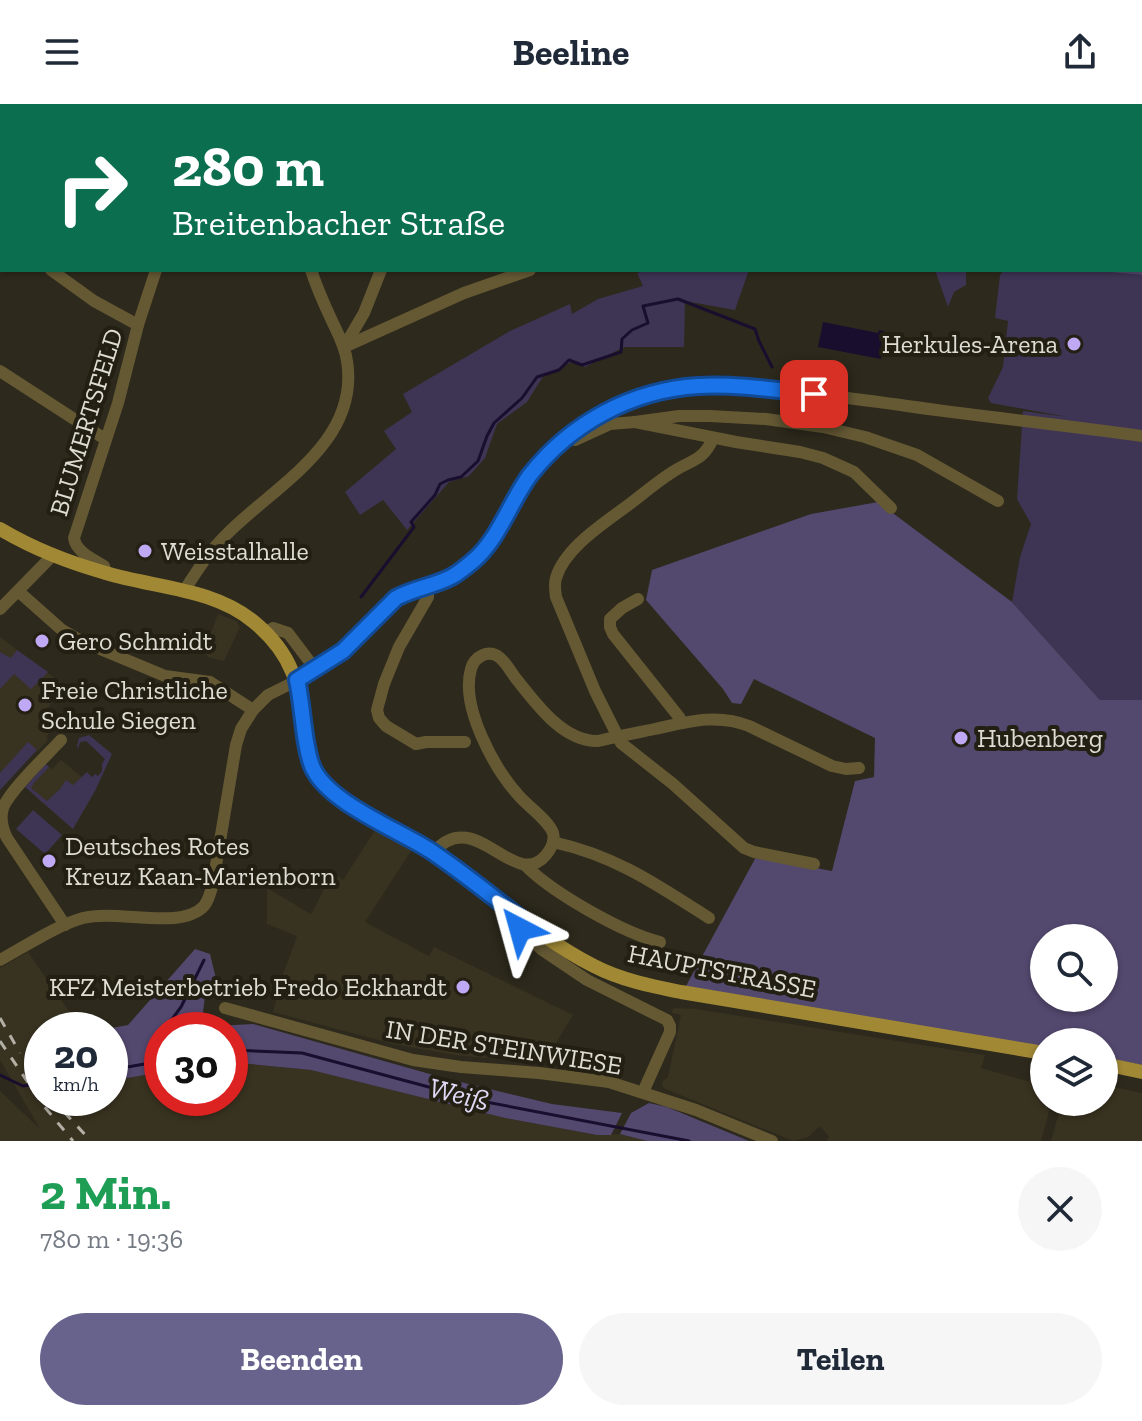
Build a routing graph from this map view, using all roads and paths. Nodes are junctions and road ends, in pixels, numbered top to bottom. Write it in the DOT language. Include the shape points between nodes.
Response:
graph roads {
  1 [pos="54,272"];
  2 [pos="155,272"];
  3 [pos="312,272"];
  4 [pos="380,272"];
  5 [pos="524,272"];
  6 [pos="138,325"];
  7 [pos="344,347"];
  8 [pos="0,371"];
  9 [pos="635,422"];
  10 [pos="569,435"];
  11 [pos="1142,436"];
  12 [pos="713,438"];
  13 [pos="105,439"];
  14 [pos="998,501"];
  15 [pos="891,508"];
  16 [pos="0,529"];
  17 [pos="53,555"];
  18 [pos="106,574"];
  19 [pos="428,586"];
  20 [pos="18,591"];
  21 [pos="184,591"];
  22 [pos="638,599"];
  23 [pos="0,609"];
  24 [pos="265,632"];
  25 [pos="316,670"];
  26 [pos="297,680"];
  27 [pos="253,710"];
  28 [pos="682,723"];
  29 [pos="617,736"];
  30 [pos="61,740"];
  31 [pos="465,742"];
  32 [pos="859,768"];
  33 [pos="553,842"];
  34 [pos="433,853"];
  35 [pos="814,864"];
  36 [pos="526,866"];
  37 [pos="520,918"];
  38 [pos="709,918"];
  39 [pos="65,925"];
  40 [pos="660,942"];
  41 [pos="0,960"];
  42 [pos="225,1008"];
  43 [pos="1030,1051"];
  44 [pos="1118,1067"];
  45 [pos="1142,1072"];
  46 [pos="643,1092"];
  47 [pos="772,1141"];
  1 -- 6 [label="street"];
  2 -- 6 [label="street, BLUMERTSFELD"];
  3 -- 7 [label="street"];
  4 -- 7 [label="street"];
  5 -- 7 [label="street"];
  6 -- 13 [label="street, BLUMERTSFELD"];
  7 -- 21 [label="street" via="347,386 331,435 299,471 226,534"];
  8 -- 13 [label="street"];
  9 -- 10 [label="street" via="610,424 575,440"];
  9 -- 12 [label="street"];
  9 -- 14 [label="street" via="737,417 836,430 917,455"];
  10 -- 11 [label="street" via="643,396 727,386"];
  10 -- 19 [label="street" via="529,477 475,560"];
  12 -- 15 [label="street" via="823,458 864,479"];
  12 -- 29 [label="street" via="700,458 671,473 583,540 556,577 556,597"];
  13 -- 18 [label="street, BLUMERTSFELD" via="74,544 104,566"];
  16 -- 17 [label="main road, HAUPTSTRASSE"];
  17 -- 18 [label="main road, HAUPTSTRASSE"];
  17 -- 20 [label="street"];
  18 -- 21 [label="main road, HAUPTSTRASSE"];
  19 -- 25 [label="street" via="396,598"];
  19 -- 31 [label="street" via="428,597 399,647 377,710 386,726 416,744"];
  20 -- 23 [label="street"];
  20 -- 27 [label="street" via="81,641 165,676 210,682"];
  21 -- 24 [label="main road, HAUPTSTRASSE" via="223,603"];
  22 -- 28 [label="street" via="610,619 610,627"];
  24 -- 25 [label="street" via="273,628 288,633"];
  24 -- 26 [label="main road, HAUPTSTRASSE"];
  25 -- 26 [label="street"];
  26 -- 27 [label="street"];
  26 -- 34 [label="main road, HAUPTSTRASSE" via="312,766 319,778 343,801"];
  27 -- 39 [label="street" via="236,745 213,883 202,908 176,919 94,915"];
  28 -- 29 [label="street"];
  28 -- 32 [label="street" via="709,718 739,722 832,766"];
  29 -- 33 [label="street" via="598,741 576,737 544,711 497,655 481,655 473,663 469,689 479,730 508,782 553,832"];
  29 -- 35 [label="street" via="744,848"];
  30 -- 39 [label="street" via="9,797 1,817 7,838"];
  33 -- 36 [label="street" via="536,865"];
  33 -- 38 [label="street" via="631,869"];
  34 -- 36 [label="street" via="446,841 464,837"];
  34 -- 37 [label="main road, HAUPTSTRASSE"];
  36 -- 40 [label="street" via="593,913"];
  37 -- 43 [label="main road, HAUPTSTRASSE" via="565,951 642,984"];
  37 -- 46 [label="street" via="520,929 541,949 587,980 667,1020 670,1032"];
  39 -- 41 [label="street"];
  42 -- 46 [label="street, IN DER STEINWIESE" via="413,1060 609,1082"];
  44 -- 45 [label="main road"];
  46 -- 47 [label="street, IN DER STEINWIESE"];
}
